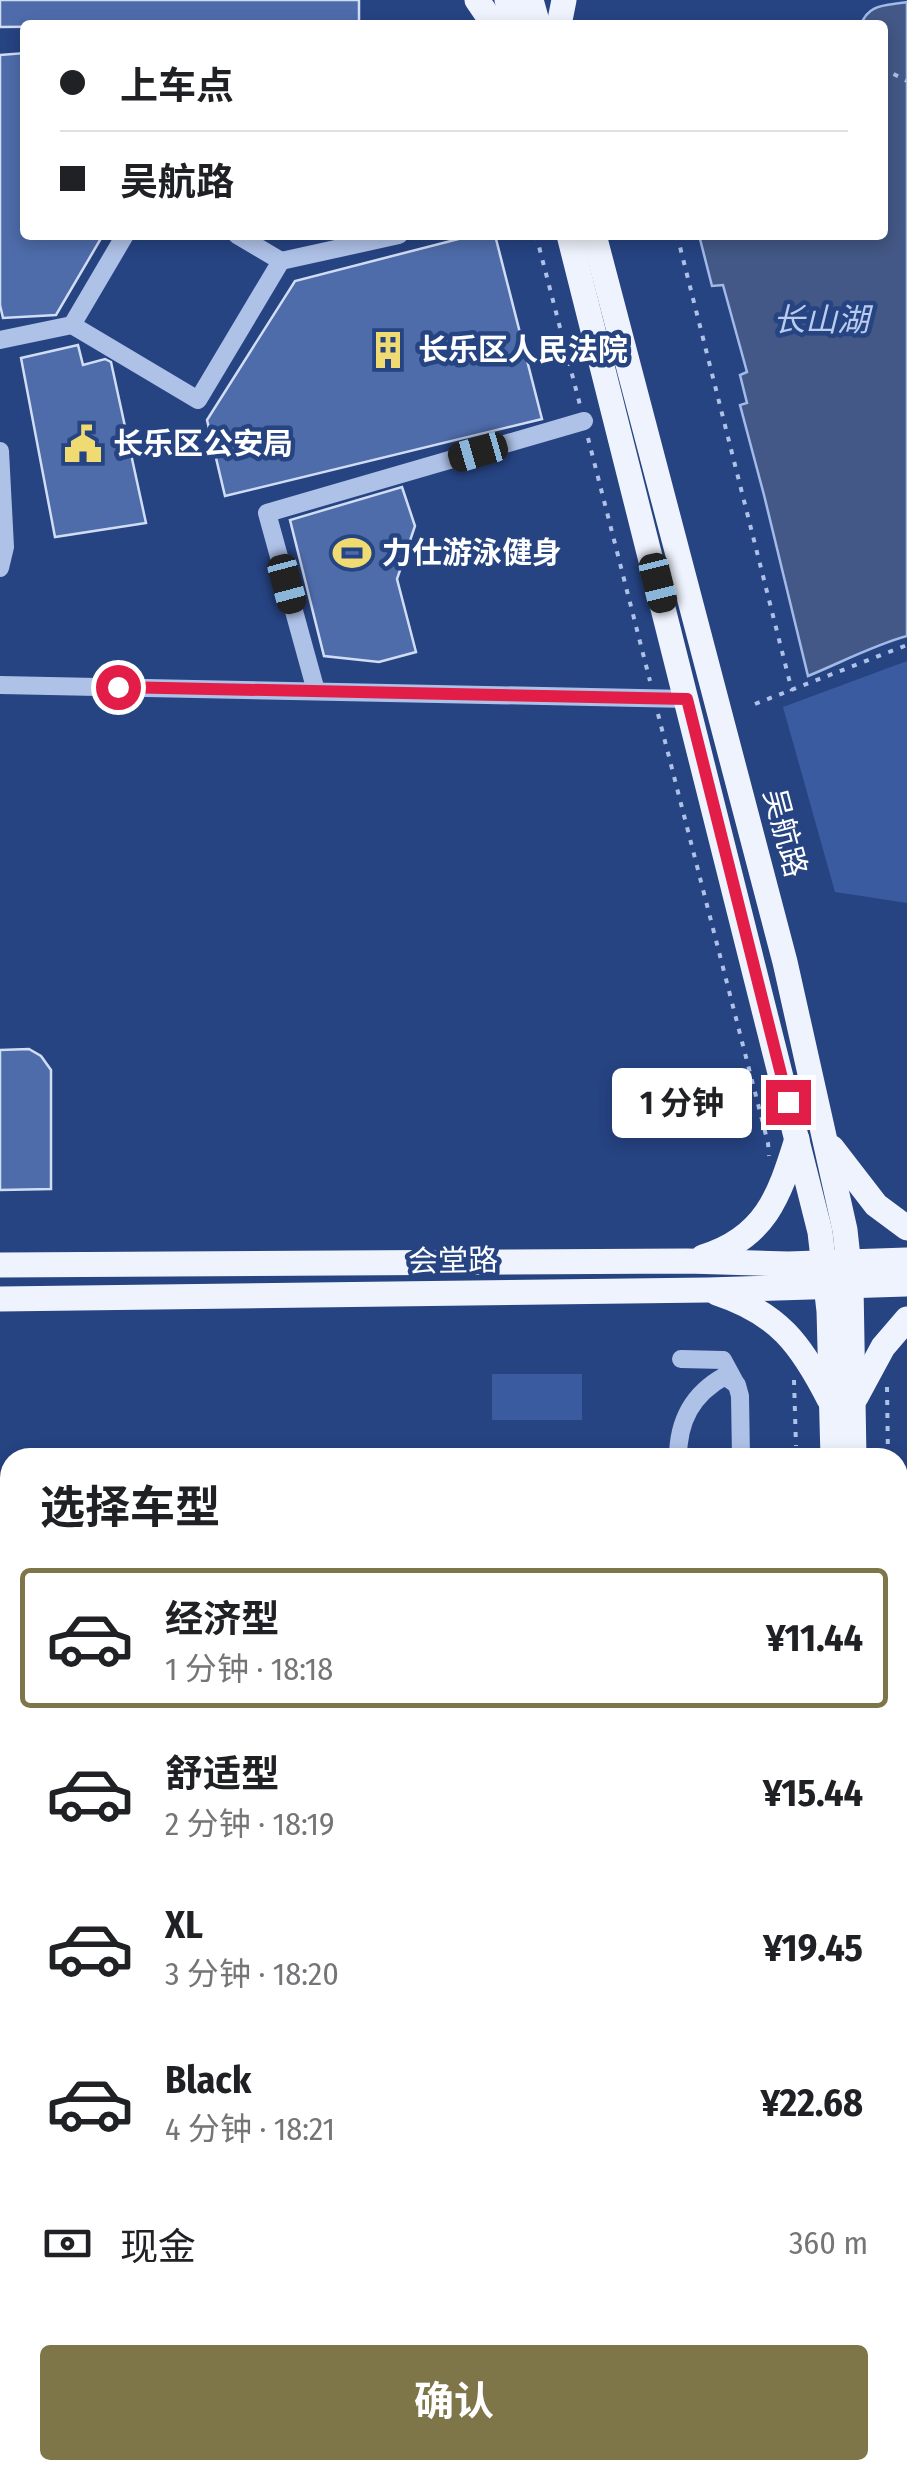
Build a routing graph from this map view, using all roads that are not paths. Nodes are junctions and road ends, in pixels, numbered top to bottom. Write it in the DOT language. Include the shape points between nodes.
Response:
graph roads {
  1 [pos="123,240"];
  2 [pos="245,240"];
  3 [pos="377,240"];
  4 [pos="571,240"];
  5 [pos="595,240"];
  6 [pos="281,262"];
  7 [pos="72,324"];
  8 [pos="0,340"];
  9 [pos="584,421"];
  10 [pos="0,451"];
  11 [pos="0,568"];
  12 [pos="0,685"];
  13 [pos="316,691"];
  14 [pos="687,699"];
  15 [pos="824,1134"];
  16 [pos="797,1139"];
  17 [pos="907,1228"];
  18 [pos="907,1260"];
  19 [pos="687,1261"];
  20 [pos="0,1265"];
  21 [pos="838,1273"];
  22 [pos="907,1284"];
  23 [pos="708,1290"];
  24 [pos="0,1299"];
  25 [pos="907,1319"];
  26 [pos="681,1360"];
  27 [pos="737,1385"];
  28 [pos="842,1403"];
  29 [pos="678,1448"];
  30 [pos="740,1448"];
  31 [pos="834,1448"];
  32 [pos="852,1448"];
  1 -- 7 [label="street"];
  2 -- 6 [label="street"];
  3 -- 6 [label="street"];
  4 -- 14 [label="main road, 吴航路"];
  5 -- 15 [label="main road, 吴航路"];
  6 -- 7 [label="street" via="198,400"];
  7 -- 8 [label="street"];
  9 -- 13 [label="street" via="268,514"];
  10 -- 11 [label="street"];
  12 -- 13 [label="street"];
  13 -- 14 [label="street"];
  14 -- 16 [label="main road, 吴航路"];
  15 -- 17 [label="main road" via="876,1206"];
  15 -- 21 [label="main road, 吴航路" via="845,1230"];
  16 -- 19 [label="main road" via="779,1192 754,1229 738,1244"];
  16 -- 21 [label="main road, 吴航路" via="820,1232"];
  18 -- 21 [label="main road, 会堂路"];
  19 -- 20 [label="main road, 会堂路"];
  19 -- 21 [label="main road, 会堂路" via="788,1264"];
  21 -- 22 [label="main road, 会堂路"];
  21 -- 23 [label="main road, 会堂路"];
  21 -- 28 [label="main road, 吴航路"];
  23 -- 24 [label="main road, 会堂路"];
  23 -- 28 [label="main road" via="779,1324"];
  25 -- 28 [label="main road"];
  26 -- 27 [label="street" via="724,1360"];
  27 -- 29 [label="street" via="725,1376 690,1405"];
  27 -- 30 [label="street"];
  28 -- 31 [label="main road, 吴航路"];
  28 -- 32 [label="main road, 吴航路"];
}
